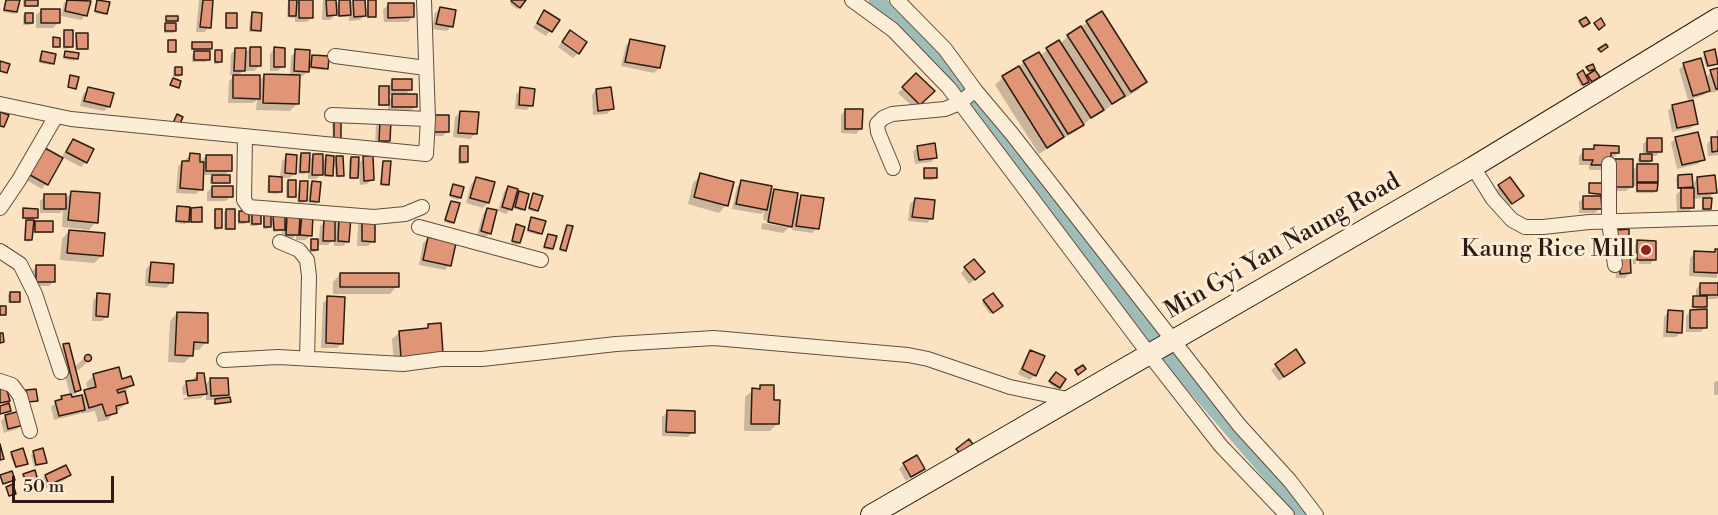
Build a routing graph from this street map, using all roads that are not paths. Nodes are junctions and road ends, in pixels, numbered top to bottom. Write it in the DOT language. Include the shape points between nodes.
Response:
graph roads {
  1 [pos="424,0"];
  2 [pos="852,0"];
  3 [pos="897,0"];
  4 [pos="1718,18"];
  5 [pos="335,57"];
  6 [pos="426,68"];
  7 [pos="967,97"];
  8 [pos="0,104"];
  9 [pos="332,115"];
  10 [pos="56,116"];
  11 [pos="428,119"];
  12 [pos="245,136"];
  13 [pos="1609,164"];
  14 [pos="1473,167"];
  15 [pos="893,168"];
  16 [pos="422,207"];
  17 [pos="0,208"];
  18 [pos="1718,218"];
  19 [pos="1609,222"];
  20 [pos="419,227"];
  21 [pos="280,242"];
  22 [pos="0,251"];
  23 [pos="540,260"];
  24 [pos="1615,265"];
  25 [pos="1160,347"];
  26 [pos="307,359"];
  27 [pos="224,360"];
  28 [pos="61,372"];
  29 [pos="0,381"];
  30 [pos="1072,400"];
  31 [pos="30,431"];
  32 [pos="871,515"];
  33 [pos="1287,515"];
  34 [pos="1316,515"];
  1 -- 6 [label="street"];
  2 -- 7 [label="street" via="893,30 949,88"];
  3 -- 7 [label="street" via="945,50"];
  4 -- 14 [label="street, Min Gyi Yan Naung Road"];
  5 -- 6 [label="street"];
  6 -- 11 [label="street"];
  7 -- 15 [label="street" via="945,109 883,118 877,124 878,132"];
  7 -- 25 [label="street"];
  7 -- 25 [label="street" via="1019,143"];
  8 -- 10 [label="street"];
  9 -- 11 [label="street"];
  10 -- 12 [label="street"];
  10 -- 17 [label="street"];
  11 -- 12 [label="street" via="426,154"];
  12 -- 16 [label="street" via="244,200 249,207 374,217 405,214"];
  13 -- 19 [label="street"];
  14 -- 19 [label="street" via="1493,199 1512,220 1525,227"];
  14 -- 25 [label="street, Min Gyi Yan Naung Road"];
  18 -- 19 [label="street"];
  19 -- 24 [label="street"];
  20 -- 23 [label="street"];
  21 -- 26 [label="street" via="299,250 307,260"];
  22 -- 28 [label="street" via="20,264 35,294"];
  25 -- 30 [label="street, Min Gyi Yan Naung Road"];
  25 -- 33 [label="street" via="1221,446"];
  25 -- 34 [label="street" via="1239,425"];
  26 -- 27 [label="street"];
  26 -- 30 [label="street" via="403,363 482,359 714,338 908,355 1010,387"];
  29 -- 31 [label="street" via="12,385 21,396"];
  30 -- 32 [label="street, Min Gyi Yan Naung Road"];
}
